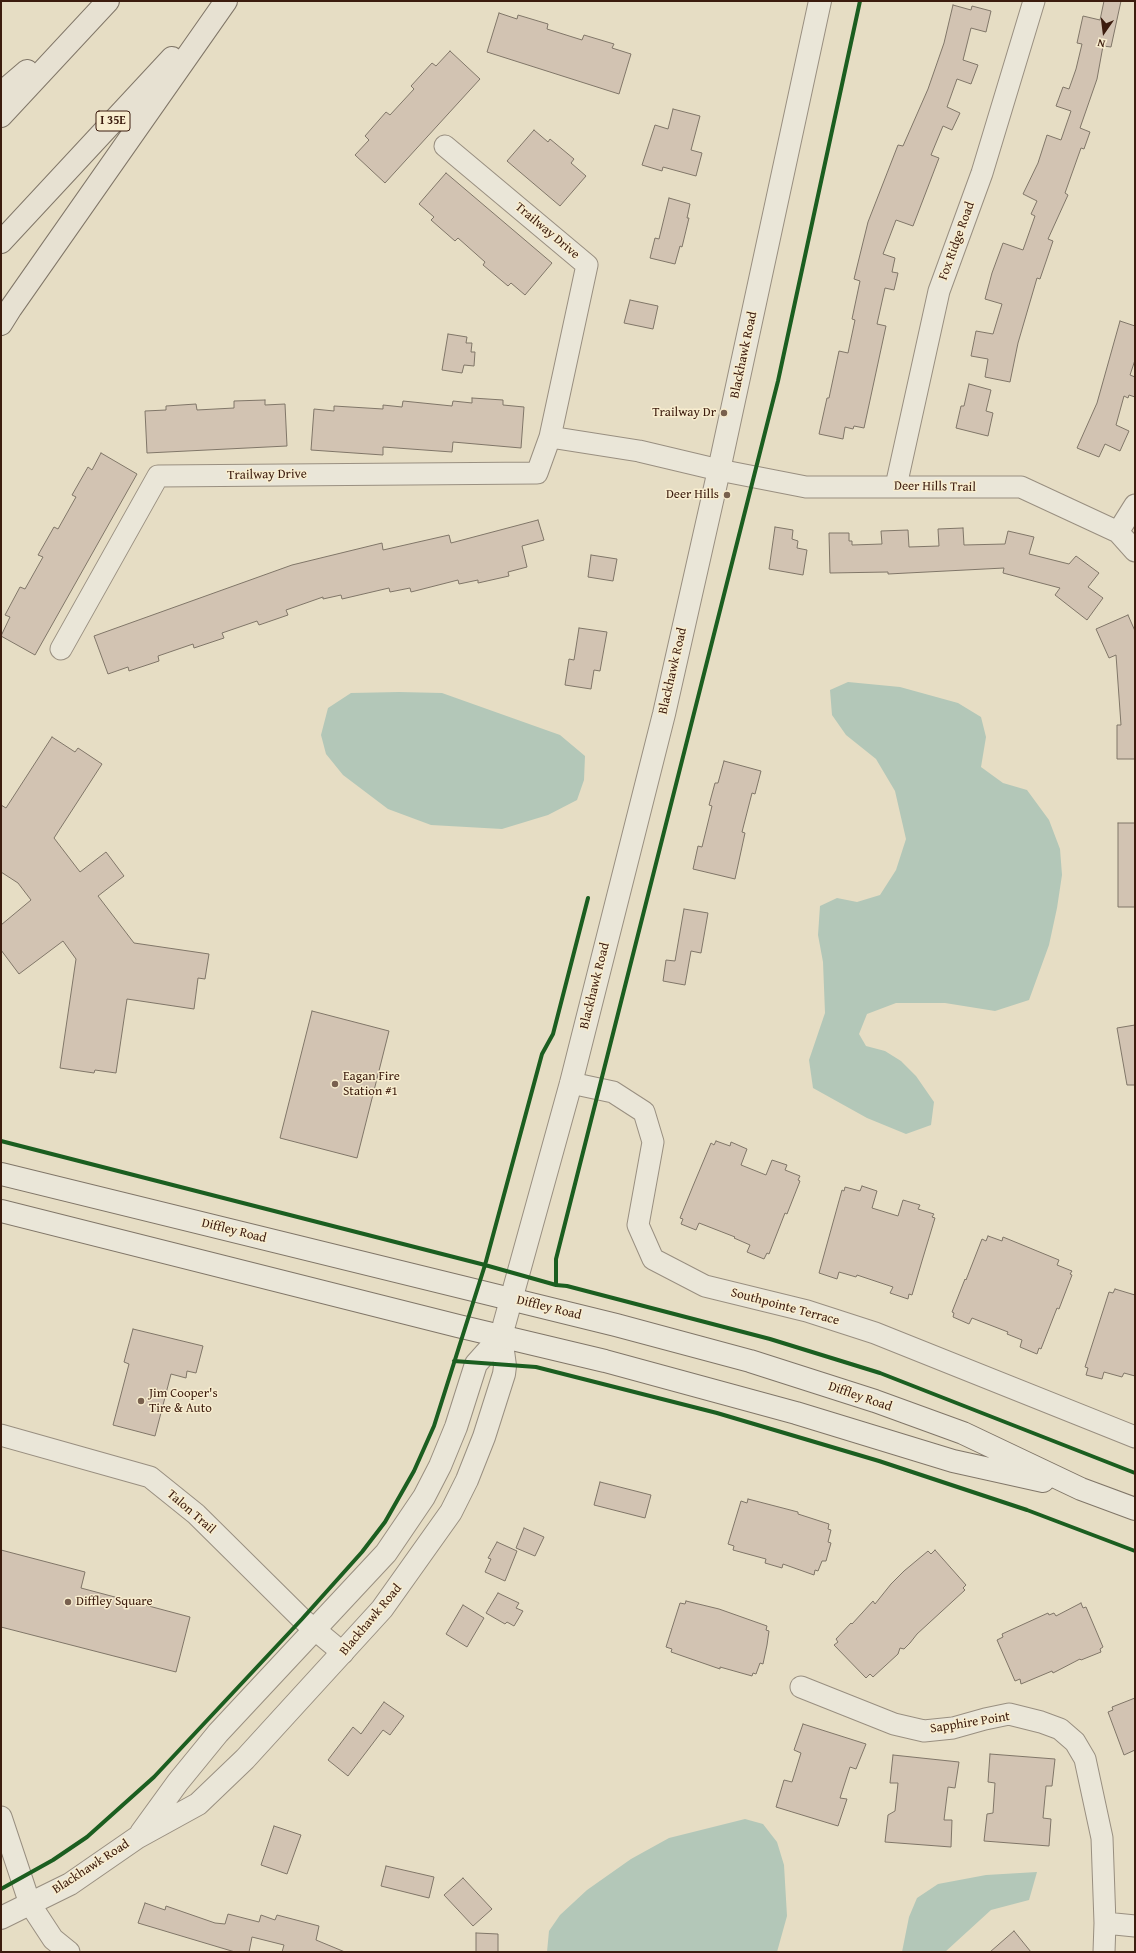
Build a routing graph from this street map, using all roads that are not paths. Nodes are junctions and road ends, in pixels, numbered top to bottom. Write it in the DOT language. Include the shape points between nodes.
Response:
graph roads {
  1 [pos="226,1"];
  2 [pos="820,1"];
  3 [pos="1034,1"];
  4 [pos="103,6"];
  5 [pos="1,93"];
  6 [pos="1,116"];
  7 [pos="444,146"];
  8 [pos="1,242"];
  9 [pos="1,324"];
  10 [pos="550,437"];
  11 [pos="719,470"];
  12 [pos="896,486"];
  13 [pos="1135,505"];
  14 [pos="1118,532"];
  15 [pos="1135,551"];
  16 [pos="61,650"];
  17 [pos="571,1083"];
  18 [pos="1,1174"];
  19 [pos="1,1212"];
  20 [pos="511,1299"];
  21 [pos="501,1336"];
  22 [pos="1,1435"];
  23 [pos="1135,1437"];
  24 [pos="1081,1489"];
  25 [pos="1135,1510"];
  26 [pos="315,1630"];
  27 [pos="343,1653"];
  28 [pos="802,1687"];
  29 [pos="1,1817"];
  30 [pos="138,1837"];
  31 [pos="30,1904"];
  32 [pos="1,1918"];
  33 [pos="1105,1923"];
  34 [pos="1135,1926"];
  35 [pos="69,1952"];
  36 [pos="1104,1952"];
  1 -- 8 [label="highway, I 35E"];
  1 -- 9 [label="highway"];
  2 -- 11 [label="street, Blackhawk Road"];
  3 -- 12 [label="street, Fox Ridge Road" via="982,173 939,291"];
  4 -- 5 [label="highway"];
  4 -- 6 [label="highway"];
  7 -- 10 [label="street, Trailway Drive" via="587,265"];
  10 -- 11 [label="street" via="639,451"];
  10 -- 16 [label="street, Trailway Drive" via="537,473 158,476"];
  11 -- 12 [label="street, Deer Hills Trail" via="806,487"];
  11 -- 17 [label="street, Blackhawk Road" via="662,721"];
  12 -- 14 [label="street, Deer Hills Trail" via="1021,487"];
  13 -- 14 [label="street"];
  14 -- 15 [label="street, Deer Hills Trail"];
  17 -- 20 [label="street, Blackhawk Road"];
  17 -- 23 [label="street, Southpointe Terrace" via="613,1092 644,1112 653,1142 638,1225 653,1259 705,1286 807,1311 875,1333"];
  18 -- 20 [label="street, Diffley Road"];
  19 -- 21 [label="street, Diffley Road"];
  20 -- 21 [label="street, Blackhawk Road"];
  20 -- 24 [label="street, Diffley Road" via="750,1361 875,1401 963,1433"];
  21 -- 24 [label="street, Diffley Road" via="732,1395 953,1461"];
  21 -- 26 [label="street, Blackhawk Road" via="476,1364 456,1427 424,1497 386,1554"];
  21 -- 27 [label="street, Blackhawk Road" via="504,1374 467,1480 451,1512 410,1571 382,1609"];
  22 -- 26 [label="street, Talon Trail" via="150,1477 196,1514"];
  24 -- 25 [label="street, Diffley Road"];
  26 -- 27 [label="street, Talon Trail"];
  26 -- 30 [label="street, Blackhawk Road" via="218,1733"];
  27 -- 30 [label="street, Blackhawk Road" via="245,1759 198,1804"];
  28 -- 33 [label="street, Sapphire Point" via="894,1724 924,1731 953,1728 1009,1714 1060,1729 1076,1742 1085,1760 1102,1838"];
  29 -- 31 [label="street"];
  30 -- 31 [label="street, Blackhawk Road" via="70,1884"];
  31 -- 32 [label="street, Blackhawk Road"];
  31 -- 35 [label="street" via="53,1939"];
  33 -- 34 [label="street"];
  33 -- 36 [label="street, Sapphire Point"];
}
